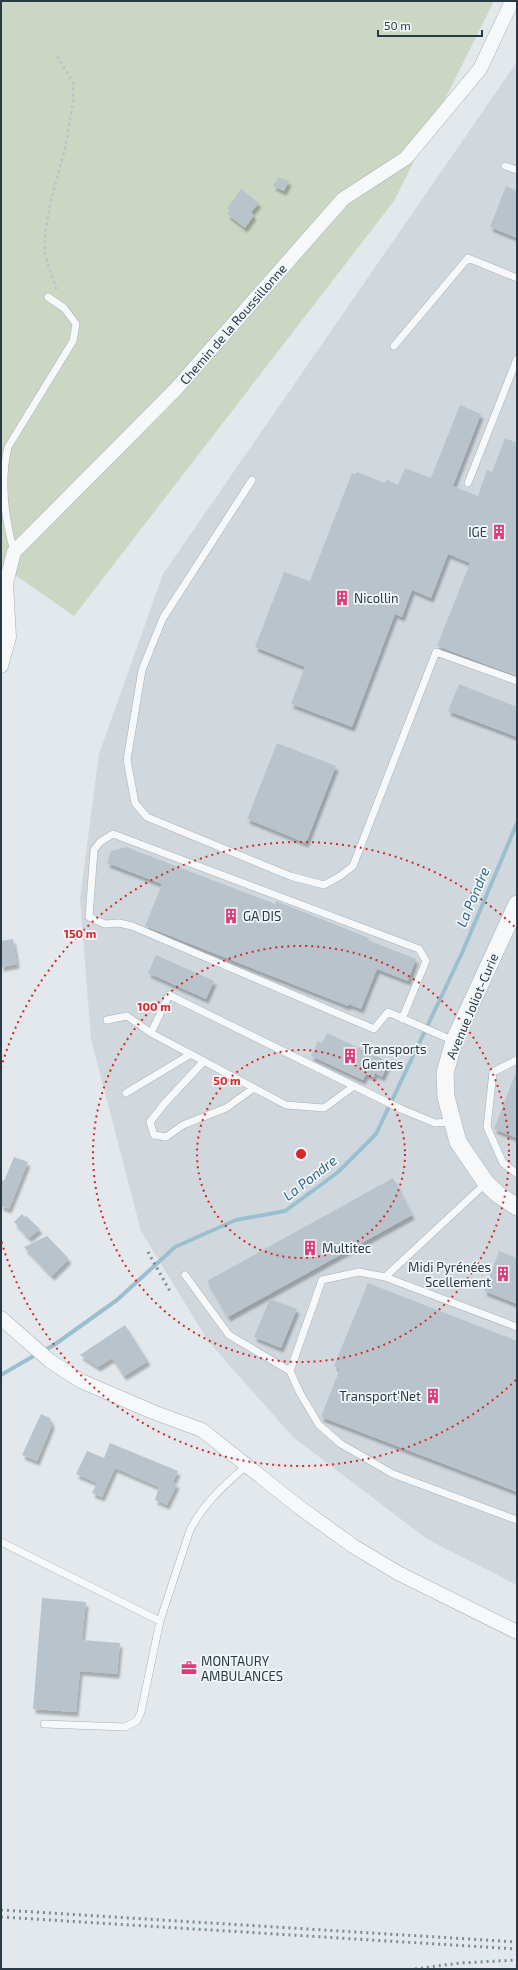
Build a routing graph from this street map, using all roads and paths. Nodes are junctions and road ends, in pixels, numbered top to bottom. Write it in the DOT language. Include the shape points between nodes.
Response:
graph roads {
  1 [pos="512,1"];
  2 [pos="57,56"];
  3 [pos="505,166"];
  4 [pos="517,170"];
  5 [pos="517,278"];
  6 [pos="48,297"];
  7 [pos="64,308"];
  8 [pos="394,346"];
  9 [pos="517,359"];
  10 [pos="252,480"];
  11 [pos="468,483"];
  12 [pos="14,552"];
  13 [pos="1,666"];
  14 [pos="517,680"];
  15 [pos="517,904"];
  16 [pos="402,1019"];
  17 [pos="107,1020"];
  18 [pos="151,1033"];
  19 [pos="447,1038"];
  20 [pos="191,1054"];
  21 [pos="517,1060"];
  22 [pos="204,1062"];
  23 [pos="354,1086"];
  24 [pos="254,1088"];
  25 [pos="126,1093"];
  26 [pos="451,1122"];
  27 [pos="517,1174"];
  28 [pos="486,1183"];
  29 [pos="517,1206"];
  30 [pos="185,1276"];
  31 [pos="385,1277"];
  32 [pos="1,1318"];
  33 [pos="517,1327"];
  34 [pos="290,1371"];
  35 [pos="248,1465"];
  36 [pos="517,1520"];
  37 [pos="1,1542"];
  38 [pos="160,1621"];
  39 [pos="517,1632"];
  40 [pos="44,1724"];
  1 -- 12 [label="street, Chemin de la Roussillonne" via="480,69 406,158 343,199 174,391"];
  2 -- 7 [label="path" via="73,82 73,103 45,232 45,255"];
  3 -- 4 [label="lane"];
  5 -- 8 [label="lane" via="468,258"];
  6 -- 7 [label="lane"];
  7 -- 12 [label="lane" via="76,324 73,342 8,446 2,460 1,485 7,528"];
  9 -- 11 [label="lane"];
  10 -- 14 [label="lane" via="163,618 142,670 127,760 135,803 147,817 290,876 324,885 353,866 436,652"];
  12 -- 13 [label="street" via="6,583 9,637"];
  15 -- 19 [label="street, Avenue Joliot-Curie"];
  16 -- 16 [label="lane" via="388,1012 374,1029 132,926 119,923 105,924 89,917 94,850 100,842 114,834 419,949 426,961"];
  16 -- 19 [label="lane"];
  17 -- 18 [label="lane" via="127,1016"];
  18 -- 20 [label="lane"];
  18 -- 23 [label="lane" via="169,995"];
  19 -- 26 [label="street, Avenue Joliot-Curie" via="446,1097"];
  20 -- 22 [label="lane"];
  20 -- 25 [label="lane"];
  21 -- 27 [label="lane" via="493,1072 487,1127 503,1163"];
  22 -- 24 [label="lane"];
  22 -- 24 [label="lane" via="150,1122 154,1135 166,1137 183,1125 226,1108"];
  23 -- 24 [label="lane" via="324,1108 286,1105"];
  23 -- 26 [label="lane" via="435,1123"];
  26 -- 28 [label="street, Avenue Joliot-Curie" via="458,1142"];
  28 -- 29 [label="street, Avenue Joliot-Curie"];
  28 -- 31 [label="lane"];
  30 -- 34 [label="lane" via="229,1335"];
  31 -- 33 [label="lane"];
  31 -- 34 [label="lane" via="359,1272 322,1280"];
  32 -- 35 [label="street" via="50,1361 81,1381 202,1430"];
  34 -- 36 [label="lane" via="319,1425 341,1444 393,1474"];
  35 -- 38 [label="lane" via="207,1502 197,1516"];
  35 -- 39 [label="street" via="299,1507 353,1546 398,1573"];
  37 -- 38 [label="lane"];
  38 -- 40 [label="lane" via="137,1721 125,1727"];
}
